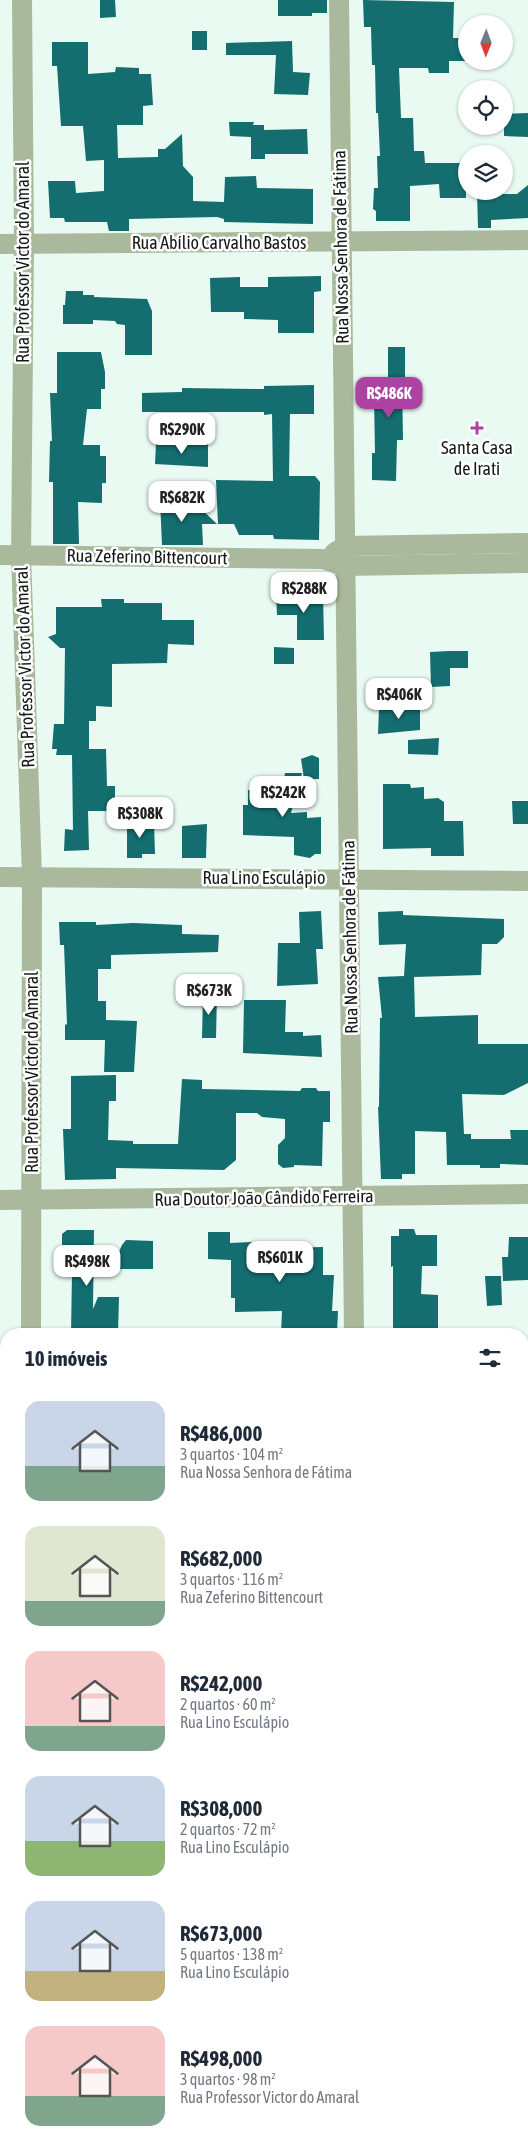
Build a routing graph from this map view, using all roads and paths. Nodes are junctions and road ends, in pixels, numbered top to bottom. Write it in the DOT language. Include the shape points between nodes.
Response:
graph roads {
  1 [pos="22,0"];
  2 [pos="339,0"];
  3 [pos="528,240"];
  4 [pos="341,242"];
  5 [pos="0,244"];
  6 [pos="24,244"];
  7 [pos="528,544"];
  8 [pos="345,546"];
  9 [pos="0,555"];
  10 [pos="21,555"];
  11 [pos="324,559"];
  12 [pos="528,563"];
  13 [pos="346,566"];
  14 [pos="32,876"];
  15 [pos="0,877"];
  16 [pos="350,878"];
  17 [pos="528,881"];
  18 [pos="528,1194"];
  19 [pos="353,1196"];
  20 [pos="0,1200"];
  21 [pos="32,1200"];
  22 [pos="31,1328"];
  23 [pos="354,1328"];
  1 -- 6 [label="street, Rua Professor Victor do Amaral"];
  2 -- 4 [label="street, Rua Nossa Senhora de Fátima"];
  3 -- 4 [label="street, Rua Abílio Carvalho Bastos"];
  4 -- 6 [label="street, Rua Abílio Carvalho Bastos"];
  4 -- 8 [label="street, Rua Nossa Senhora de Fátima"];
  5 -- 6 [label="street, Rua Abílio Carvalho Bastos"];
  6 -- 10 [label="street, Rua Professor Victor do Amaral"];
  7 -- 8 [label="street"];
  8 -- 11 [label="street"];
  8 -- 13 [label="street, Rua Nossa Senhora de Fátima"];
  9 -- 10 [label="street, Rua Zeferino Bittencourt"];
  10 -- 11 [label="street, Rua Zeferino Bittencourt"];
  10 -- 14 [label="street, Rua Professor Victor do Amaral"];
  11 -- 13 [label="street, Rua Zeferino Bittencourt"];
  12 -- 13 [label="street, Rua Zeferino Bittencourt"];
  13 -- 16 [label="street, Rua Nossa Senhora de Fátima"];
  14 -- 15 [label="street, Rua Lino Esculápio"];
  14 -- 16 [label="street, Rua Lino Esculápio"];
  14 -- 21 [label="street, Rua Professor Victor do Amaral"];
  16 -- 17 [label="street, Rua Lino Esculápio"];
  16 -- 19 [label="street, Rua Nossa Senhora de Fátima"];
  18 -- 19 [label="street, Rua Doutor João Cândido Ferreira"];
  19 -- 21 [label="street, Rua Doutor João Cândido Ferreira"];
  19 -- 23 [label="street, Rua Nossa Senhora de Fátima"];
  20 -- 21 [label="street, Rua Doutor João Cândido Ferreira"];
  21 -- 22 [label="street, Rua Professor Victor do Amaral"];
}
